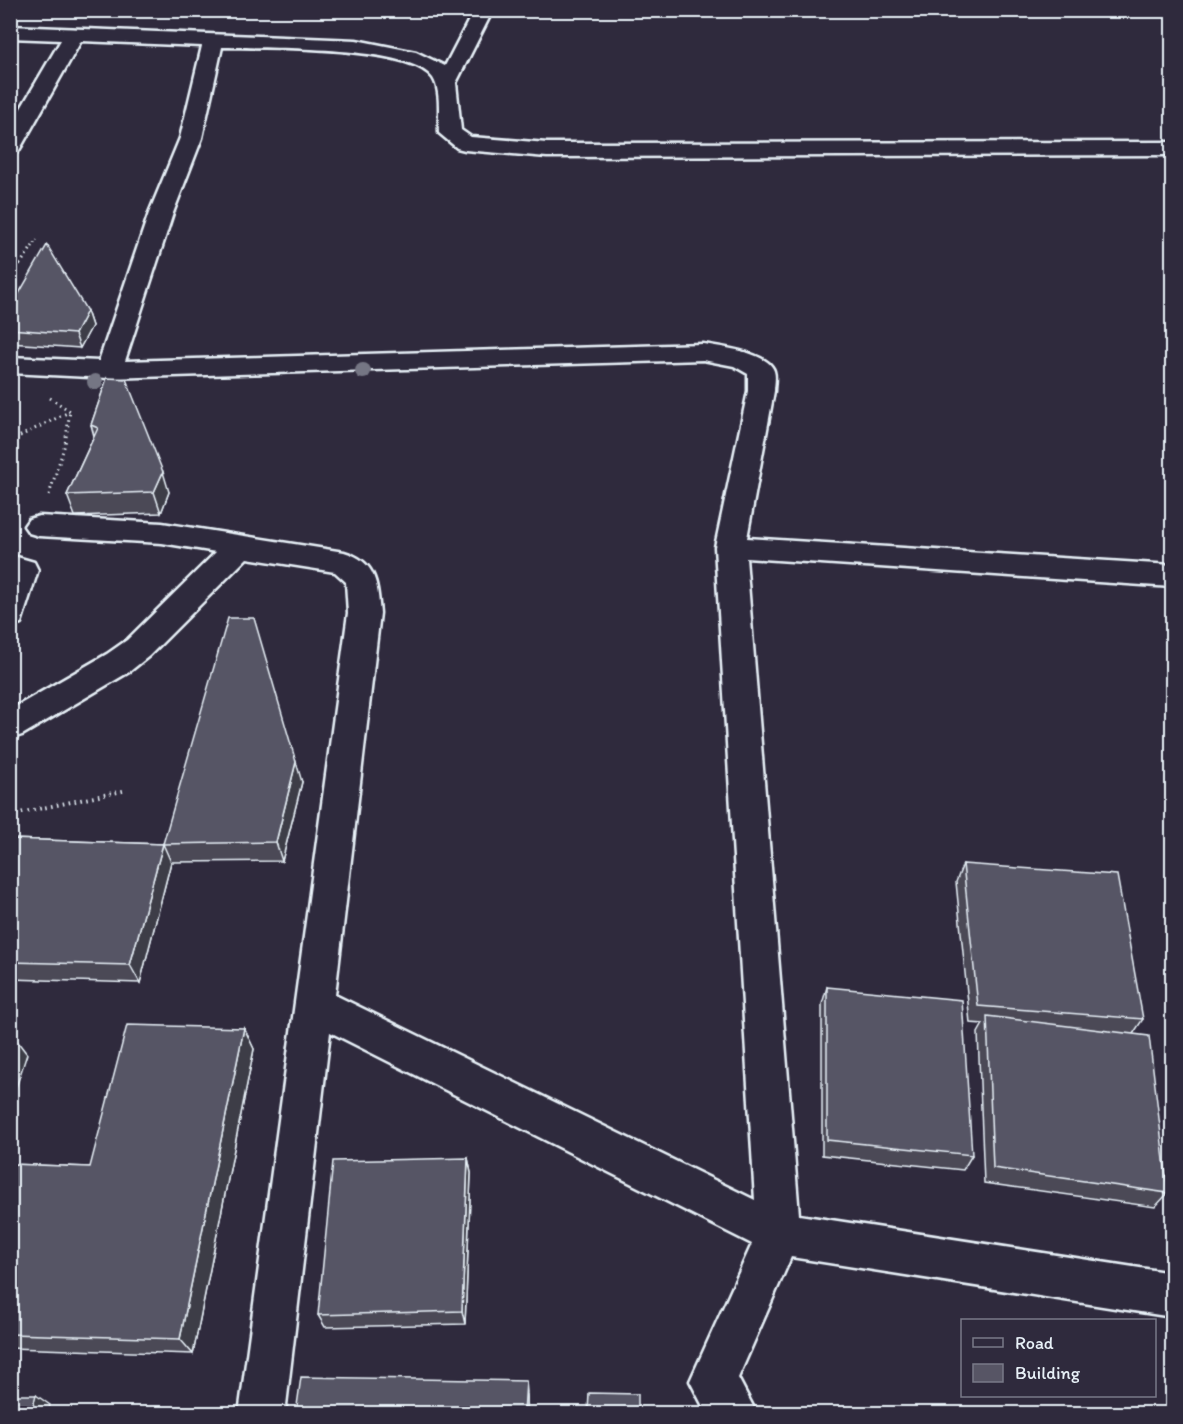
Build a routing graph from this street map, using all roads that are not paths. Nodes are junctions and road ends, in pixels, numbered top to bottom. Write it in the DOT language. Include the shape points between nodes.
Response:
graph roads {
  1 [pos="484,10"];
  2 [pos="10,32"];
  3 [pos="74,35"];
  4 [pos="213,40"];
  5 [pos="446,83"];
  6 [pos="10,147"];
  7 [pos="1173,148"];
  8 [pos="10,365"];
  9 [pos="109,370"];
  10 [pos="39,526"];
  11 [pos="241,546"];
  12 [pos="730,547"];
  13 [pos="10,566"];
  14 [pos="1173,576"];
  15 [pos="10,615"];
  16 [pos="10,726"];
  17 [pos="315,1005"];
  18 [pos="779,1234"];
  19 [pos="1173,1295"];
  20 [pos="262,1413"];
  21 [pos="734,1413"];
  1 -- 5 [label="street"];
  2 -- 3 [label="street"];
  3 -- 4 [label="street"];
  3 -- 6 [label="street"];
  4 -- 5 [label="street" via="356,46 434,65"];
  4 -- 9 [label="street" via="191,138 161,213"];
  5 -- 7 [label="street" via="450,133 465,143 547,150"];
  8 -- 9 [label="street"];
  9 -- 12 [label="street" via="703,352 742,359 760,371 761,391"];
  10 -- 11 [label="street" via="162,533"];
  11 -- 16 [label="street" via="138,648"];
  11 -- 17 [label="street" via="344,563 362,578 364,613"];
  12 -- 14 [label="street"];
  12 -- 18 [label="street"];
  13 -- 15 [label="street" via="23,570"];
  17 -- 18 [label="street"];
  17 -- 20 [label="street"];
  18 -- 19 [label="street"];
  18 -- 21 [label="street" via="713,1381"];
}
